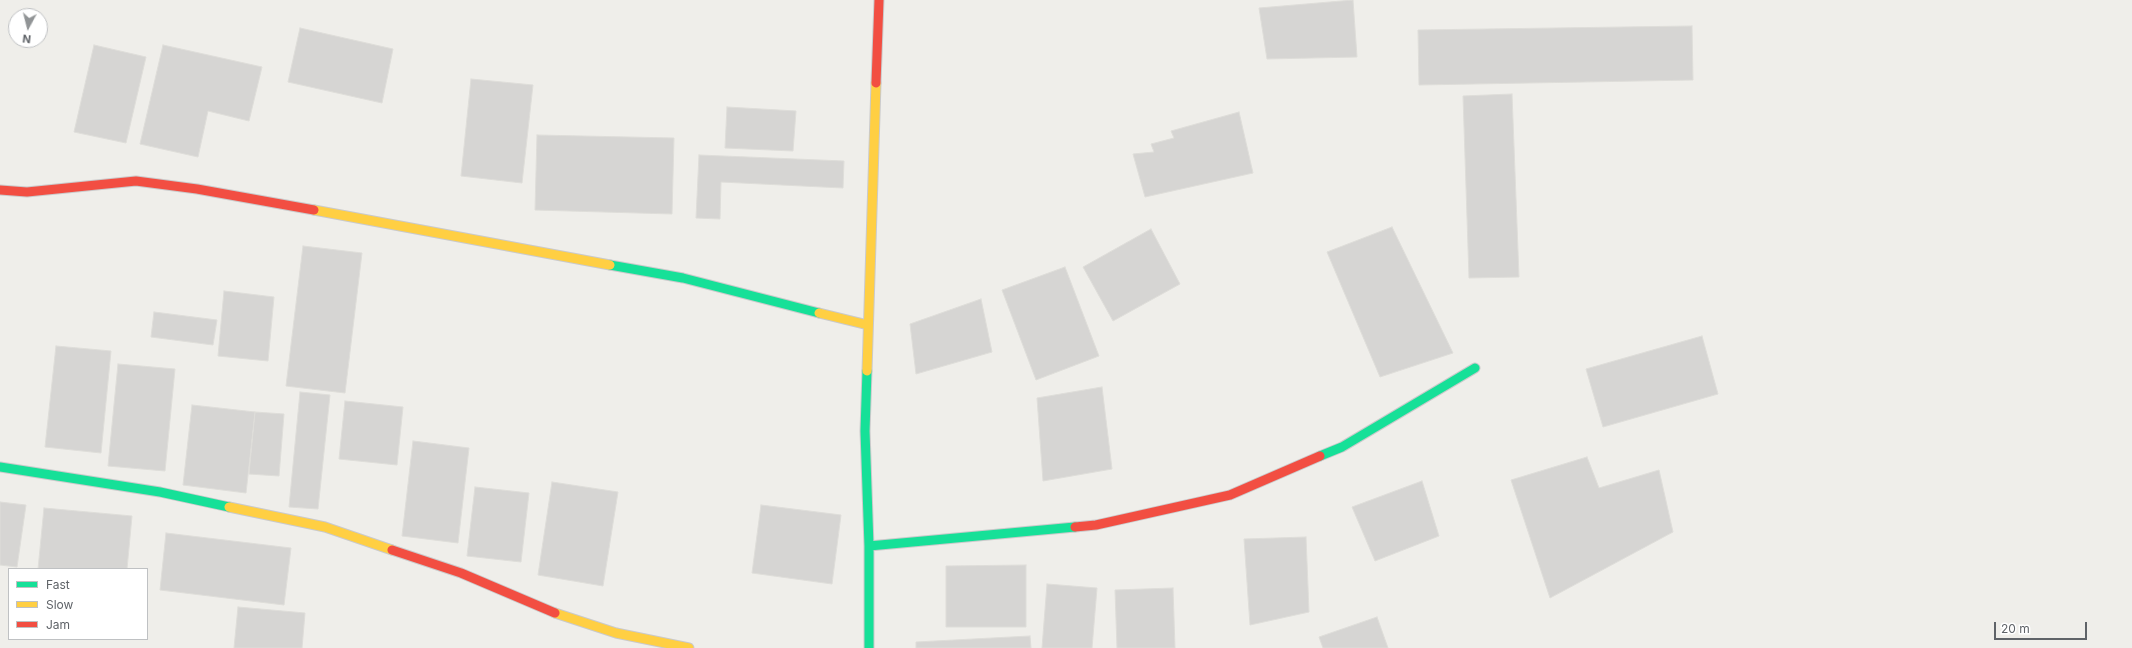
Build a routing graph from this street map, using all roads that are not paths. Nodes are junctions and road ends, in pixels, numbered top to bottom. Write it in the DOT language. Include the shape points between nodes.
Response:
graph roads {
  1 [pos="878,0"];
  2 [pos="0,190"];
  3 [pos="868,325"];
  4 [pos="1475,368"];
  5 [pos="0,467"];
  6 [pos="869,546"];
  7 [pos="689,648"];
  8 [pos="869,648"];
  1 -- 3 [label="street"];
  2 -- 3 [label="street" via="27,192 136,181 197,189 683,278"];
  3 -- 6 [label="street" via="865,431"];
  4 -- 6 [label="street" via="1342,447 1230,495 1096,525"];
  5 -- 7 [label="street" via="160,492 326,527 461,573 544,609 616,633"];
  6 -- 8 [label="street"];
}
